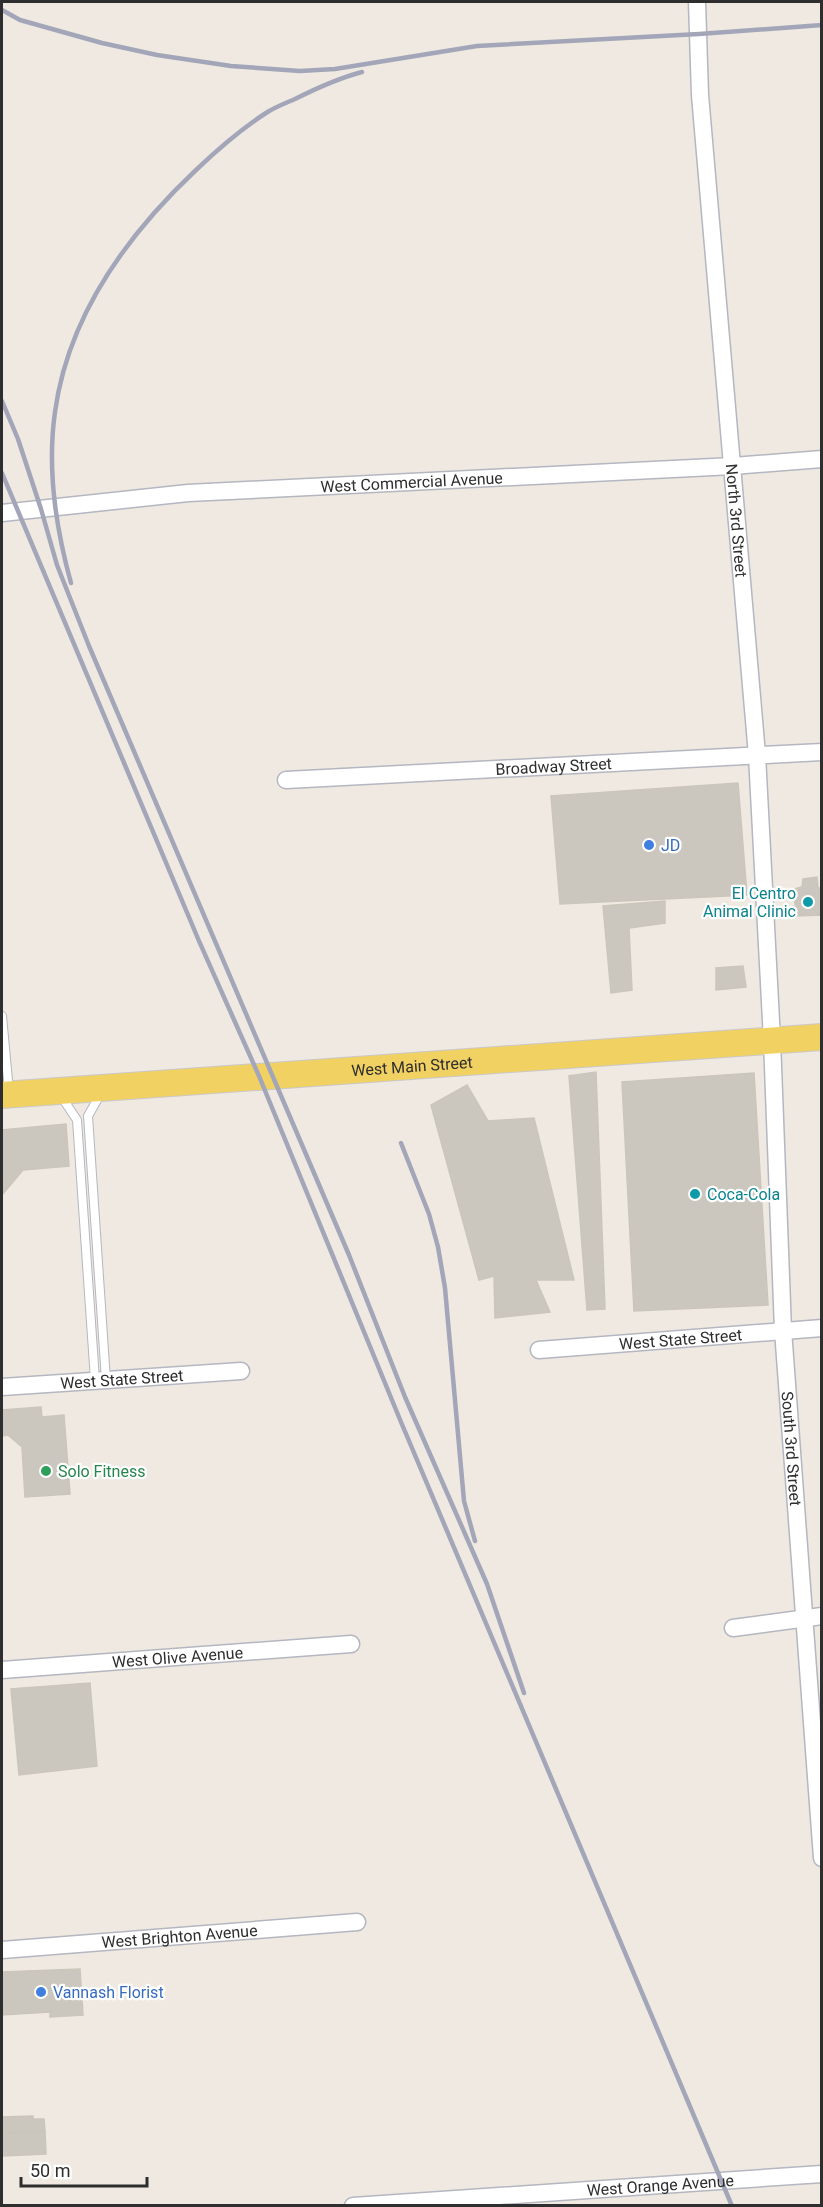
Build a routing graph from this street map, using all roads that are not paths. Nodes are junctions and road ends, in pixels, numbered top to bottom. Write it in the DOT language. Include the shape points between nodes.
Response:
graph roads {
  1 [pos="697,2"];
  2 [pos="822,459"];
  3 [pos="733,466"];
  4 [pos="2,513"];
  5 [pos="822,752"];
  6 [pos="757,755"];
  7 [pos="286,780"];
  8 [pos="2,1016"];
  9 [pos="822,1036"];
  10 [pos="772,1040"];
  11 [pos="105,1087"];
  12 [pos="57,1090"];
  13 [pos="5,1094"];
  14 [pos="822,1328"];
  15 [pos="783,1330"];
  16 [pos="539,1350"];
  17 [pos="241,1371"];
  18 [pos="100,1380"];
  19 [pos="2,1387"];
  20 [pos="822,1616"];
  21 [pos="804,1617"];
  22 [pos="733,1628"];
  23 [pos="351,1644"];
  24 [pos="2,1670"];
  25 [pos="822,1858"];
  26 [pos="357,1922"];
  27 [pos="2,1950"];
  28 [pos="822,2174"];
  29 [pos="457,2202"];
  30 [pos="353,2205"];
  1 -- 3 [label="street, North 3rd Street" via="700,95"];
  2 -- 3 [label="street, West Commercial Avenue"];
  3 -- 4 [label="street, West Commercial Avenue" via="188,493"];
  3 -- 6 [label="street, North 3rd Street"];
  5 -- 6 [label="street, Broadway Street"];
  6 -- 7 [label="street, Broadway Street"];
  6 -- 10 [label="street, North 3rd Street"];
  8 -- 13 [label="lane"];
  9 -- 10 [label="main road, West Main Street"];
  10 -- 11 [label="main road, West Main Street"];
  10 -- 15 [label="street, South 3rd Street"];
  11 -- 12 [label="main road, West Main Street"];
  11 -- 18 [label="lane" via="88,1116"];
  12 -- 13 [label="main road, West Main Street"];
  12 -- 18 [label="lane" via="77,1120"];
  14 -- 15 [label="street, West State Street"];
  15 -- 16 [label="street, West State Street"];
  15 -- 21 [label="street, South 3rd Street"];
  17 -- 18 [label="street, West State Street"];
  18 -- 19 [label="street, West State Street"];
  20 -- 21 [label="street"];
  21 -- 22 [label="street"];
  21 -- 25 [label="street, South 3rd Street"];
  23 -- 24 [label="street, West Olive Avenue"];
  26 -- 27 [label="street, West Brighton Avenue"];
  28 -- 29 [label="street, West Orange Avenue"];
  29 -- 30 [label="street, West Orange Avenue"];
}
